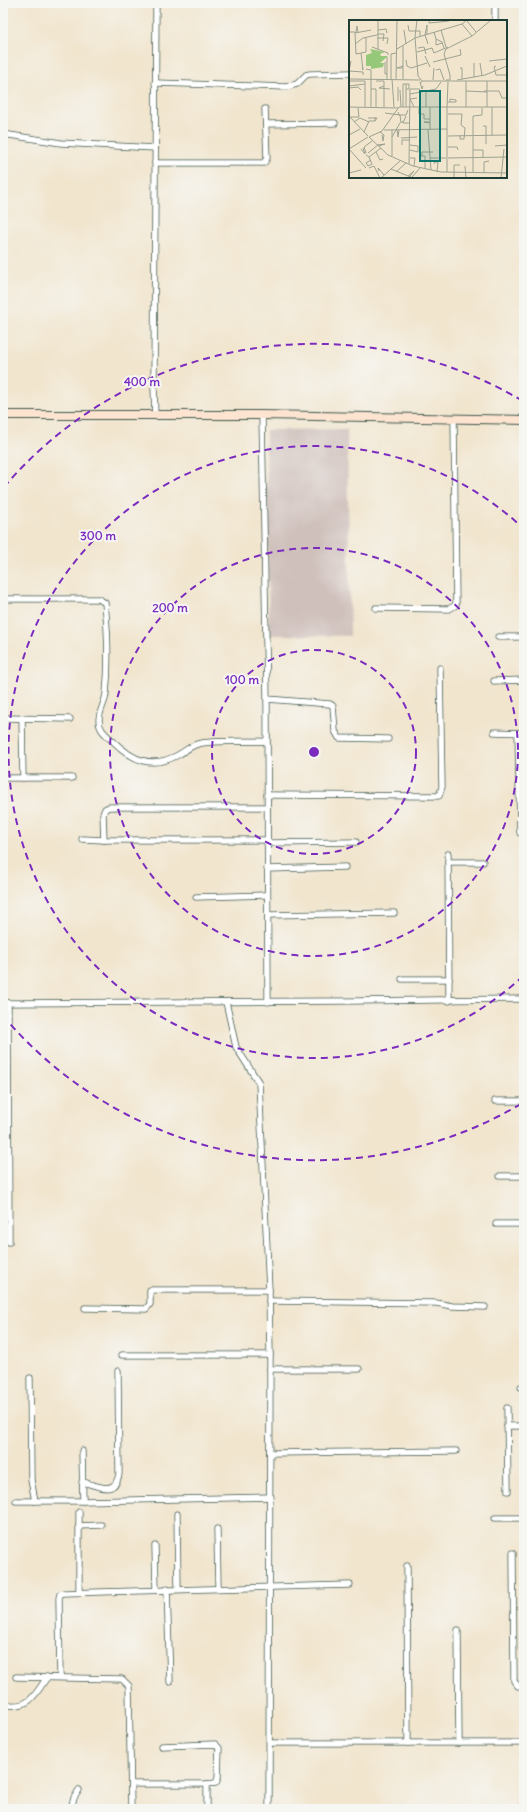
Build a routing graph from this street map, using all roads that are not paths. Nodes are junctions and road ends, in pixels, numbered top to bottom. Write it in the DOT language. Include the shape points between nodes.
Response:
graph roads {
  1 [pos="156,3"];
  2 [pos="495,3"];
  3 [pos="495,20"];
  4 [pos="349,73"];
  5 [pos="155,83"];
  6 [pos="266,109"];
  7 [pos="336,123"];
  8 [pos="266,124"];
  9 [pos="3,134"];
  10 [pos="155,148"];
  11 [pos="155,163"];
  12 [pos="3,415"];
  13 [pos="262,415"];
  14 [pos="155,416"];
  15 [pos="454,419"];
  16 [pos="524,420"];
  17 [pos="3,599"];
  18 [pos="376,608"];
  19 [pos="498,637"];
  20 [pos="524,637"];
  21 [pos="440,668"];
  22 [pos="524,680"];
  23 [pos="494,681"];
  24 [pos="266,699"];
  25 [pos="3,718"];
  26 [pos="22,718"];
  27 [pos="70,719"];
  28 [pos="494,732"];
  29 [pos="521,733"];
  30 [pos="388,739"];
  31 [pos="266,741"];
  32 [pos="3,778"];
  33 [pos="23,778"];
  34 [pos="72,778"];
  35 [pos="266,796"];
  36 [pos="267,807"];
  37 [pos="520,833"];
  38 [pos="82,839"];
  39 [pos="104,840"];
  40 [pos="267,841"];
  41 [pos="356,842"];
  42 [pos="448,854"];
  43 [pos="448,862"];
  44 [pos="483,862"];
  45 [pos="345,867"];
  46 [pos="267,869"];
  47 [pos="267,896"];
  48 [pos="196,897"];
  49 [pos="394,913"];
  50 [pos="268,915"];
  51 [pos="402,979"];
  52 [pos="449,979"];
  53 [pos="524,998"];
  54 [pos="449,1000"];
  55 [pos="226,1002"];
  56 [pos="268,1002"];
  57 [pos="6,1003"];
  58 [pos="494,1101"];
  59 [pos="524,1101"];
  60 [pos="500,1176"];
  61 [pos="524,1176"];
  62 [pos="496,1224"];
  63 [pos="524,1224"];
  64 [pos="9,1242"];
  65 [pos="269,1290"];
  66 [pos="269,1301"];
  67 [pos="485,1307"];
  68 [pos="85,1308"];
  69 [pos="122,1355"];
  70 [pos="270,1355"];
  71 [pos="270,1369"];
  72 [pos="359,1369"];
  73 [pos="118,1371"];
  74 [pos="30,1378"];
  75 [pos="507,1408"];
  76 [pos="507,1426"];
  77 [pos="524,1426"];
  78 [pos="456,1450"];
  79 [pos="82,1451"];
  80 [pos="270,1453"];
  81 [pos="82,1482"];
  82 [pos="508,1491"];
  83 [pos="271,1497"];
  84 [pos="35,1501"];
  85 [pos="16,1502"];
  86 [pos="83,1502"];
  87 [pos="79,1512"];
  88 [pos="177,1514"];
  89 [pos="495,1518"];
  90 [pos="524,1518"];
  91 [pos="101,1525"];
  92 [pos="79,1526"];
  93 [pos="217,1529"];
  94 [pos="155,1546"];
  95 [pos="513,1553"];
  96 [pos="407,1566"];
  97 [pos="350,1585"];
  98 [pos="270,1587"];
  99 [pos="218,1588"];
  100 [pos="167,1589"];
  101 [pos="178,1589"];
  102 [pos="156,1590"];
  103 [pos="79,1592"];
  104 [pos="458,1630"];
  105 [pos="16,1677"];
  106 [pos="46,1677"];
  107 [pos="60,1677"];
  108 [pos="170,1682"];
  109 [pos="524,1686"];
  110 [pos="3,1704"];
  111 [pos="270,1743"];
  112 [pos="408,1743"];
  113 [pos="459,1743"];
  114 [pos="524,1743"];
  115 [pos="162,1746"];
  116 [pos="131,1784"];
  117 [pos="206,1784"];
  118 [pos="79,1790"];
  119 [pos="516,1808"];
  120 [pos="524,1808"];
  121 [pos="71,1809"];
  122 [pos="131,1809"];
  123 [pos="207,1809"];
  124 [pos="269,1809"];
  1 -- 5 [label="street"];
  2 -- 3 [label="street"];
  4 -- 5 [label="street" via="310,74 297,84 286,86"];
  5 -- 10 [label="street"];
  6 -- 8 [label="street"];
  7 -- 8 [label="street"];
  8 -- 11 [label="street" via="264,163"];
  9 -- 10 [label="street" via="61,143"];
  10 -- 11 [label="street"];
  11 -- 14 [label="street"];
  12 -- 14 [label="main road"];
  13 -- 14 [label="main road"];
  13 -- 15 [label="main road"];
  13 -- 24 [label="street"];
  15 -- 16 [label="main road"];
  15 -- 18 [label="street" via="456,605 449,609"];
  17 -- 31 [label="street" via="98,599 105,603 107,680 105,703 98,719 100,728 136,759 146,762 170,759 189,747 204,742"];
  19 -- 20 [label="street"];
  21 -- 35 [label="street" via="442,787 439,796"];
  22 -- 23 [label="street"];
  24 -- 30 [label="street" via="328,703 333,706 335,731 339,738"];
  24 -- 31 [label="street"];
  25 -- 26 [label="street"];
  26 -- 27 [label="street"];
  26 -- 33 [label="street"];
  28 -- 29 [label="street"];
  29 -- 37 [label="street"];
  31 -- 35 [label="street"];
  32 -- 33 [label="street"];
  33 -- 34 [label="street"];
  35 -- 36 [label="street"];
  36 -- 39 [label="street" via="109,807 103,811"];
  36 -- 40 [label="street"];
  38 -- 39 [label="street"];
  39 -- 40 [label="street"];
  40 -- 41 [label="street"];
  40 -- 46 [label="street"];
  42 -- 43 [label="street"];
  43 -- 44 [label="street"];
  43 -- 52 [label="street"];
  45 -- 46 [label="street"];
  46 -- 47 [label="street"];
  47 -- 48 [label="street"];
  47 -- 50 [label="street"];
  49 -- 50 [label="street"];
  50 -- 56 [label="street"];
  51 -- 52 [label="street"];
  52 -- 54 [label="street"];
  53 -- 54 [label="street"];
  54 -- 56 [label="street"];
  55 -- 56 [label="street"];
  55 -- 57 [label="street"];
  55 -- 65 [label="street" via="236,1047 259,1083"];
  57 -- 64 [label="street"];
  58 -- 59 [label="street"];
  60 -- 61 [label="street"];
  62 -- 63 [label="street"];
  65 -- 66 [label="street"];
  65 -- 68 [label="street" via="150,1290 150,1304 146,1309"];
  66 -- 67 [label="street" via="436,1302 452,1306"];
  66 -- 70 [label="street"];
  69 -- 70 [label="street"];
  70 -- 71 [label="street"];
  71 -- 72 [label="street"];
  71 -- 80 [label="street"];
  73 -- 81 [label="street" via="117,1483 108,1488"];
  74 -- 84 [label="street" via="31,1480"];
  75 -- 76 [label="street"];
  76 -- 77 [label="street"];
  76 -- 82 [label="street"];
  78 -- 80 [label="street"];
  79 -- 81 [label="street"];
  80 -- 83 [label="street"];
  81 -- 86 [label="street"];
  83 -- 86 [label="street"];
  83 -- 98 [label="street"];
  84 -- 85 [label="street"];
  84 -- 86 [label="street"];
  87 -- 92 [label="street"];
  88 -- 101 [label="street"];
  89 -- 90 [label="street"];
  91 -- 92 [label="street"];
  92 -- 103 [label="street"];
  93 -- 99 [label="street"];
  94 -- 102 [label="street"];
  95 -- 109 [label="street" via="514,1681 518,1686"];
  96 -- 112 [label="street"];
  97 -- 98 [label="street"];
  98 -- 99 [label="street"];
  98 -- 111 [label="street"];
  99 -- 101 [label="street"];
  100 -- 101 [label="street"];
  100 -- 102 [label="street"];
  100 -- 108 [label="street"];
  102 -- 103 [label="street"];
  103 -- 107 [label="street" via="60,1594 59,1598"];
  104 -- 113 [label="street"];
  105 -- 106 [label="street"];
  106 -- 107 [label="street"];
  106 -- 110 [label="street" via="30,1701 23,1705"];
  107 -- 116 [label="street" via="122,1679 127,1682 131,1723"];
  111 -- 112 [label="street"];
  111 -- 124 [label="street"];
  112 -- 113 [label="street"];
  113 -- 114 [label="street"];
  115 -- 117 [label="street" via="218,1746 218,1778 216,1783"];
  116 -- 117 [label="street"];
  116 -- 122 [label="street"];
  117 -- 123 [label="street"];
  118 -- 121 [label="street"];
  119 -- 120 [label="street"];
}
